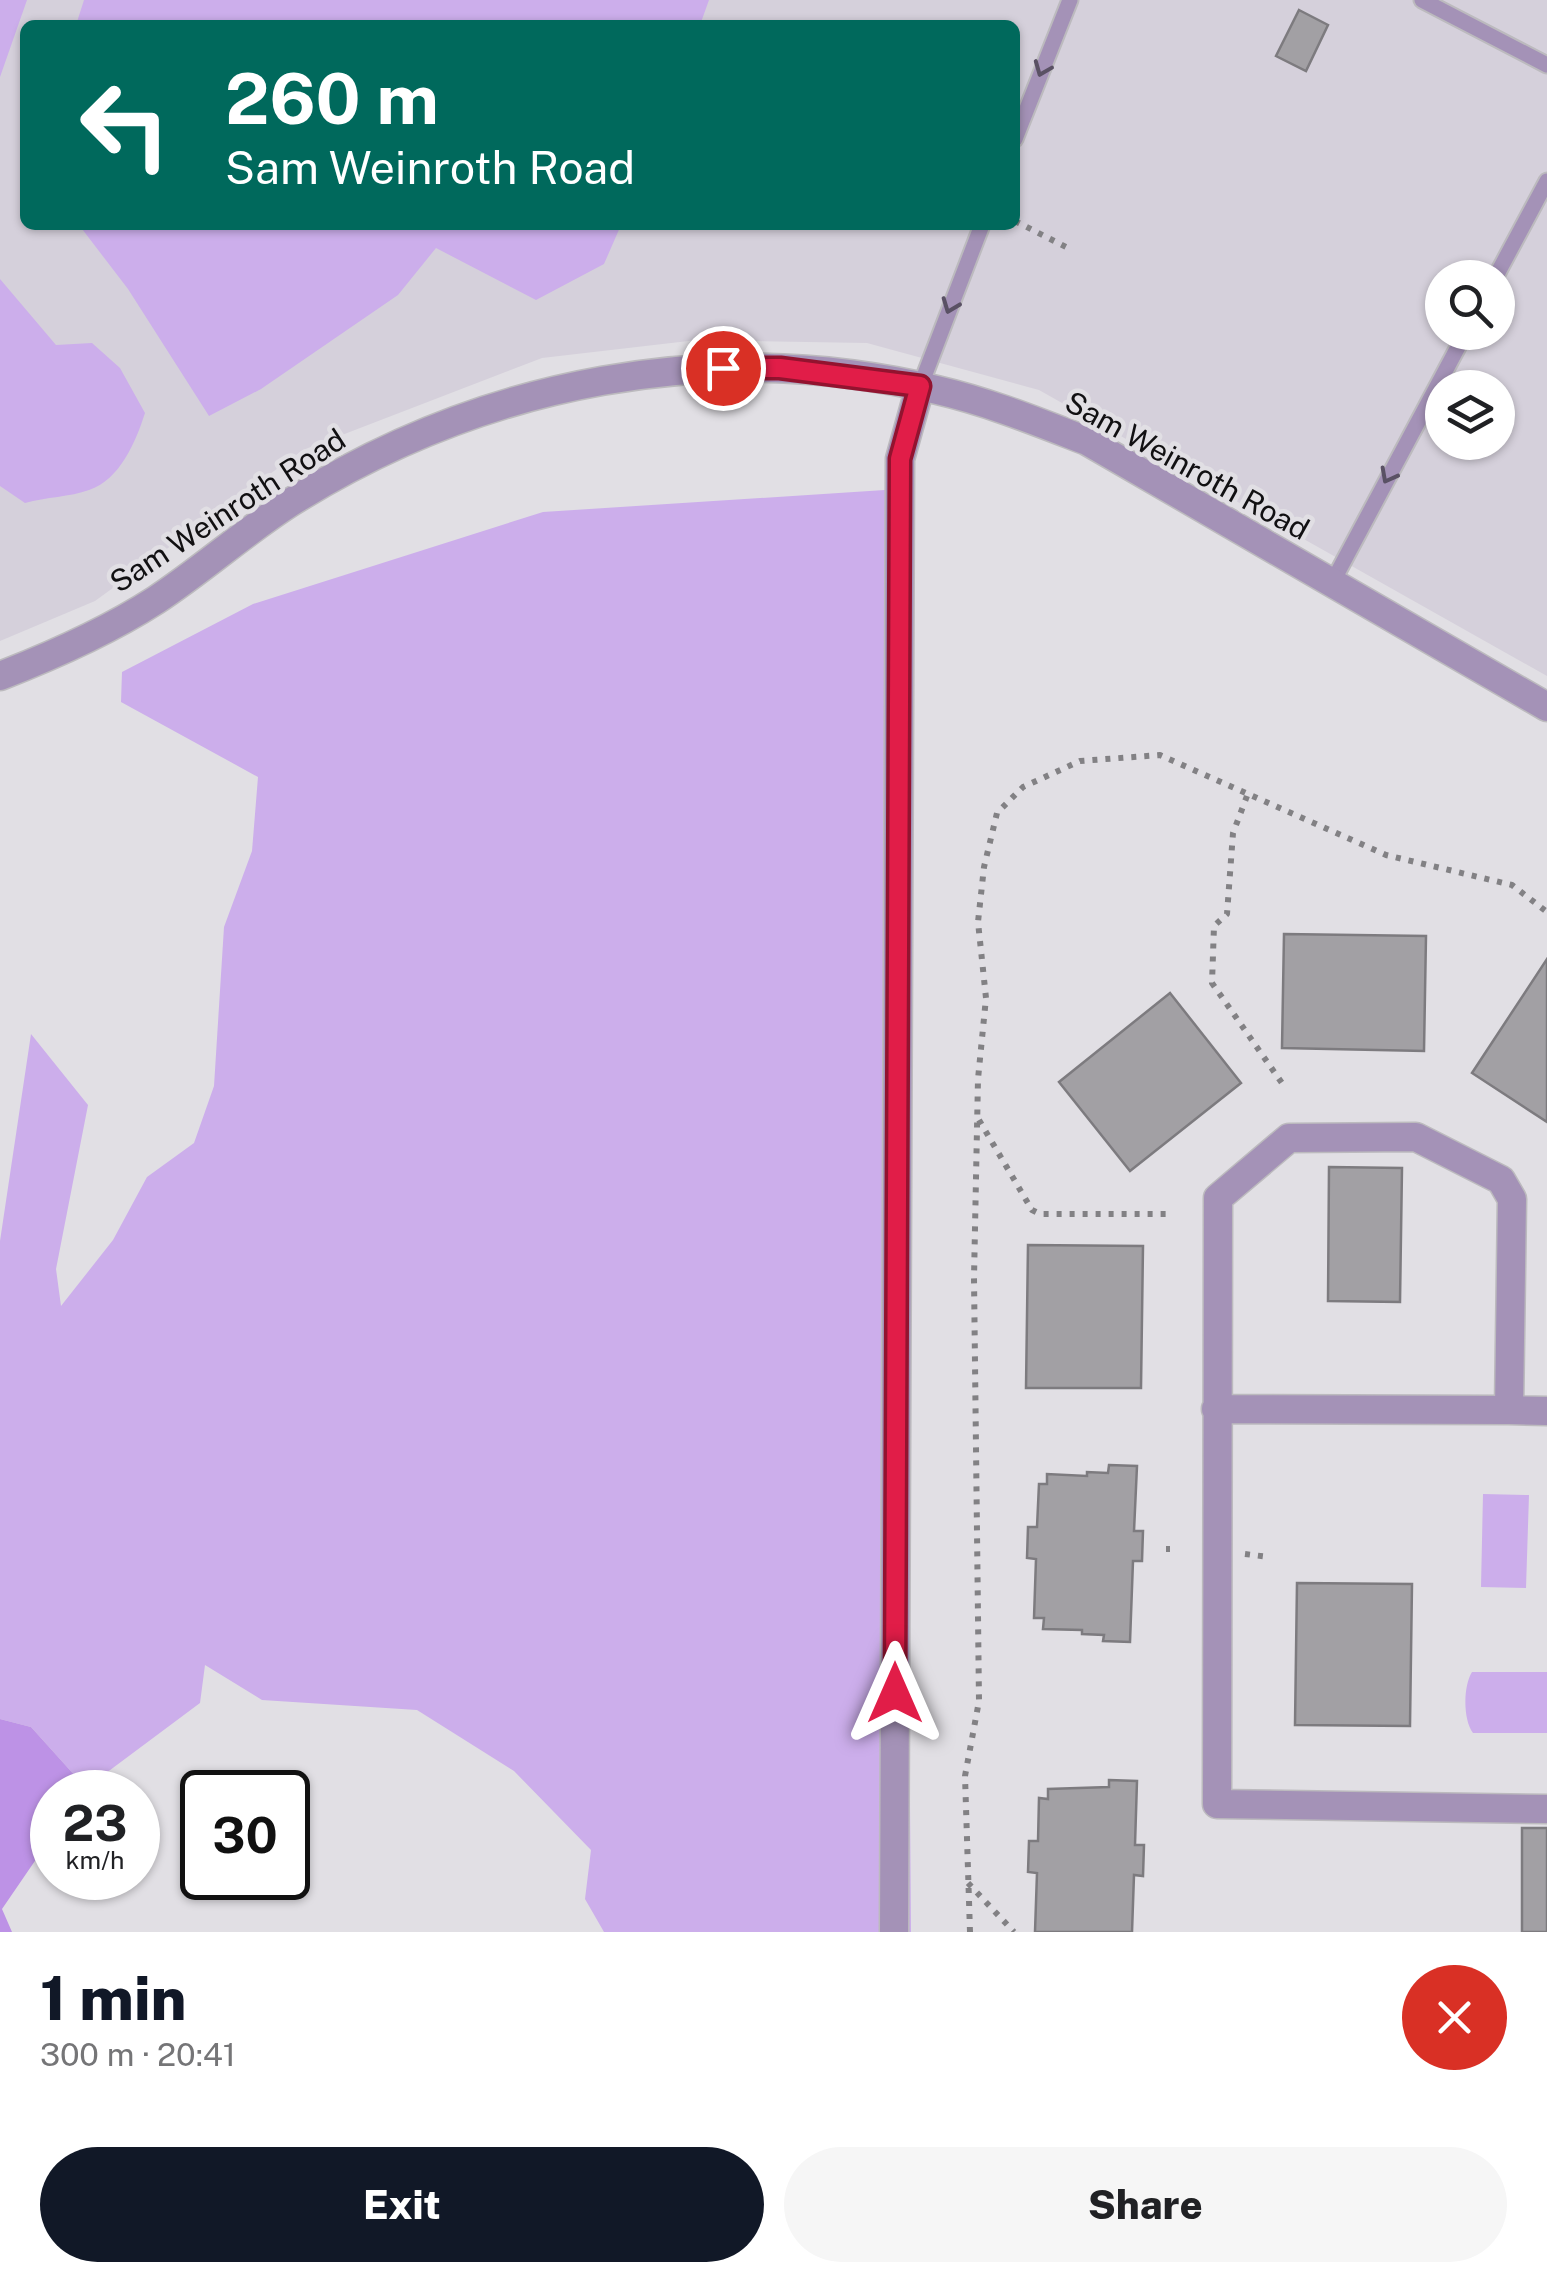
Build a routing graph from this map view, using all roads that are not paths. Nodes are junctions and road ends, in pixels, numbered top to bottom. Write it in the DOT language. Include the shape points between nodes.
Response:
graph roads {
  1 [pos="1070,0"];
  2 [pos="1422,0"];
  3 [pos="1547,66"];
  4 [pos="1020,126"];
  5 [pos="1547,181"];
  6 [pos="980,230"];
  7 [pos="1505,260"];
  8 [pos="1457,350"];
  9 [pos="920,386"];
  10 [pos="1332,583"];
  11 [pos="0,676"];
  12 [pos="1547,707"];
  13 [pos="1216,1409"];
  14 [pos="1509,1410"];
  15 [pos="1547,1411"];
  16 [pos="1547,1809"];
  17 [pos="894,1932"];
  1 -- 4 [label="lane, one-way"];
  2 -- 3 [label="lane"];
  5 -- 7 [label="lane"];
  6 -- 9 [label="lane, one-way"];
  8 -- 10 [label="lane, one-way"];
  9 -- 10 [label="street, Sam Weinroth Road" via="1087,441"];
  9 -- 11 [label="street, Sam Weinroth Road" via="780,368 694,368 524,396 363,460 154,601"];
  9 -- 17 [label="street" via="900,459"];
  10 -- 12 [label="street, Sam Weinroth Road"];
  13 -- 14 [label="street"];
  13 -- 14 [label="street" via="1218,1198 1289,1138 1416,1138 1501,1180 1512,1199"];
  13 -- 16 [label="street" via="1217,1804"];
  14 -- 15 [label="street"];
}
